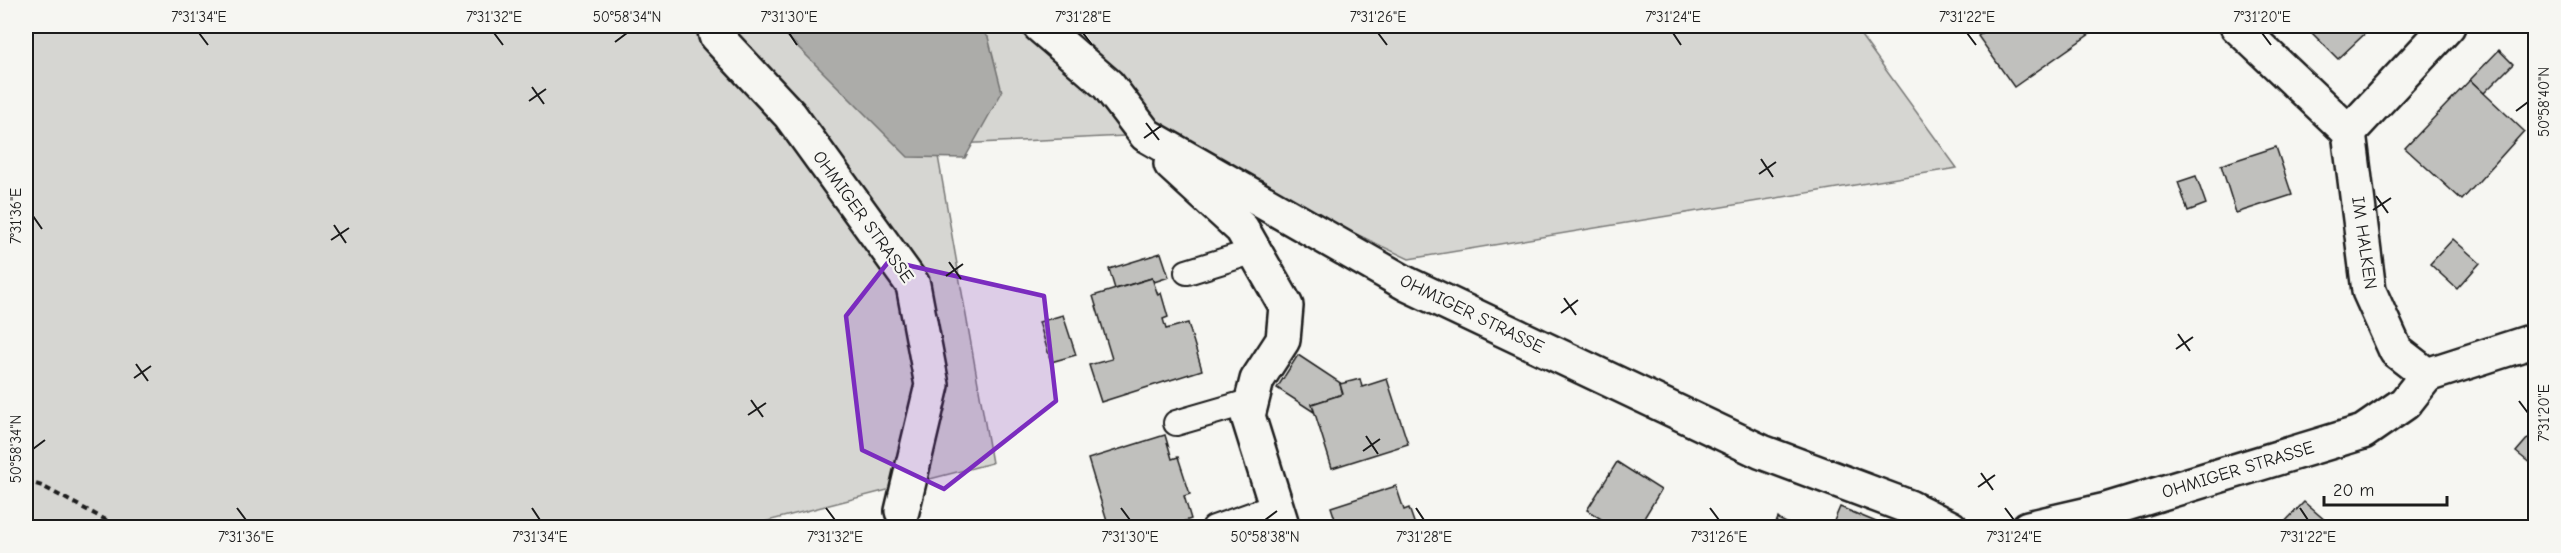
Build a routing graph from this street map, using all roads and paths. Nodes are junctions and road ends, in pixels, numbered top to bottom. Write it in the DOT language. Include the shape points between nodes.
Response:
graph roads {
  1 [pos="714,26"];
  2 [pos="1040,26"];
  3 [pos="2236,26"];
  4 [pos="2448,26"];
  5 [pos="2349,132"];
  6 [pos="1146,135"];
  7 [pos="1254,251"];
  8 [pos="1187,272"];
  9 [pos="2535,340"];
  10 [pos="2427,375"];
  11 [pos="1252,401"];
  12 [pos="1176,423"];
  13 [pos="26,481"];
  14 [pos="902,511"];
  15 [pos="1280,517"];
  16 [pos="121,528"];
  17 [pos="1214,528"];
  18 [pos="1951,528"];
  19 [pos="2028,528"];
  1 -- 14 [label="street, OHMIGER STRASSE" via="716,36 790,115 913,285 932,385"];
  2 -- 6 [label="street, OHMIGER STRASSE" via="1108,85"];
  3 -- 5 [label="street"];
  4 -- 5 [label="street"];
  5 -- 10 [label="street, IM HALKEN" via="2369,291 2396,351"];
  6 -- 7 [label="street" via="1179,173 1242,229"];
  6 -- 18 [label="street, OHMIGER STRASSE" via="1407,284 1762,452 1909,507"];
  7 -- 8 [label="lane"];
  7 -- 11 [label="street" via="1286,306 1283,340 1257,380"];
  9 -- 10 [label="street"];
  10 -- 19 [label="street, OHMIGER STRASSE" via="2404,403 2362,432 2106,510"];
  11 -- 12 [label="lane"];
  11 -- 15 [label="street" via="1248,416"];
  13 -- 16 [label="path"];
  15 -- 17 [label="lane"];
}
